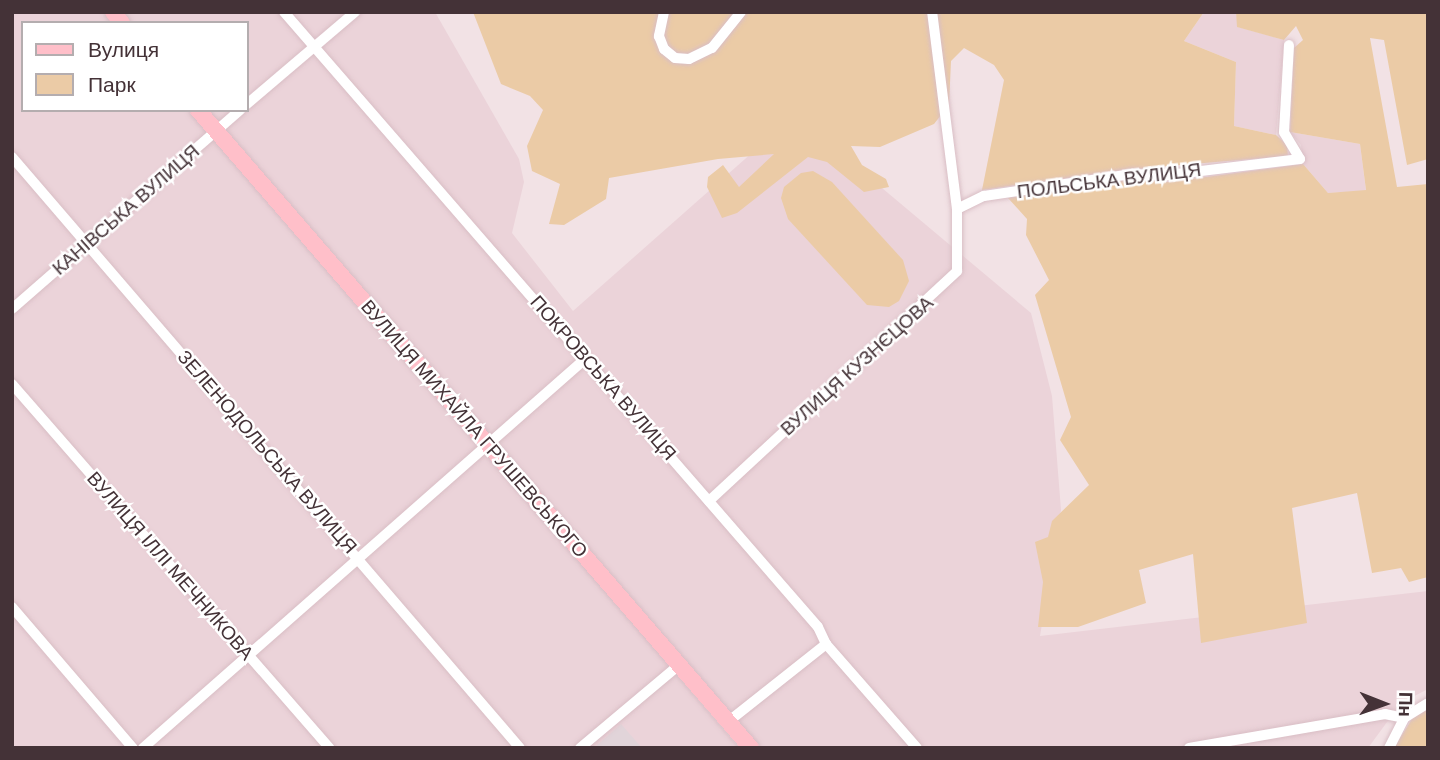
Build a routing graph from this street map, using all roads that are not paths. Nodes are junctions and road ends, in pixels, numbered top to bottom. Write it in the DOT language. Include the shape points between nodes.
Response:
graph roads {
  1 [pos="284,12"];
  2 [pos="355,12"];
  3 [pos="664,12"];
  4 [pos="741,12"];
  5 [pos="932,12"];
  6 [pos="1289,45"];
  7 [pos="314,47"];
  8 [pos="248,103"];
  9 [pos="200,112"];
  10 [pos="238,112"];
  11 [pos="216,131"];
  12 [pos="12,157"];
  13 [pos="957,209"];
  14 [pos="88,244"];
  15 [pos="12,309"];
  16 [pos="586,359"];
  17 [pos="12,384"];
  18 [pos="486,444"];
  19 [pos="709,501"];
  20 [pos="356,556"];
  21 [pos="12,607"];
  22 [pos="826,644"];
  23 [pos="248,655"];
  24 [pos="679,665"];
  25 [pos="1428,702"];
  26 [pos="1404,718"];
  27 [pos="729,721"];
  28 [pos="133,748"];
  29 [pos="143,748"];
  30 [pos="328,748"];
  31 [pos="520,748"];
  32 [pos="580,748"];
  33 [pos="751,748"];
  34 [pos="916,748"];
  35 [pos="1189,748"];
  36 [pos="1389,748"];
  1 -- 7 [label="street, ПОКРОВСЬКА ВУЛИЦЯ"];
  2 -- 7 [label="street"];
  3 -- 4 [label="street" via="659,36 664,49 675,58 689,59 712,48"];
  5 -- 13 [label="street"];
  6 -- 13 [label="street, ПОЛЬСЬКА ВУЛИЦЯ" via="1284,132 1300,159 1168,175 1132,174 984,196"];
  7 -- 8 [label="street"];
  7 -- 16 [label="street, ПОКРОВСЬКА ВУЛИЦЯ"];
  9 -- 11 [label="street, ВУЛИЦЯ МИХАЙЛА ГРУШЕВСЬКОГО"];
  10 -- 11 [label="street, КАНІВСЬКА ВУЛИЦЯ"];
  11 -- 14 [label="street, КАНІВСЬКА ВУЛИЦЯ"];
  11 -- 18 [label="street, ВУЛИЦЯ МИХАЙЛА ГРУШЕВСЬКОГО"];
  12 -- 14 [label="street, ЗЕЛЕНОДОЛЬСЬКА ВУЛИЦЯ"];
  13 -- 19 [label="street, ВУЛИЦЯ КУЗНЄЦОВА" via="960,255 957,271 945,286"];
  14 -- 15 [label="street, КАНІВСЬКА ВУЛИЦЯ"];
  14 -- 20 [label="street, ЗЕЛЕНОДОЛЬСЬКА ВУЛИЦЯ"];
  16 -- 18 [label="street"];
  16 -- 19 [label="street, ПОКРОВСЬКА ВУЛИЦЯ"];
  17 -- 23 [label="street, ВУЛИЦЯ ІЛЛІ МЕЧНИКОВА"];
  18 -- 20 [label="street"];
  18 -- 24 [label="street, ВУЛИЦЯ МИХАЙЛА ГРУШЕВСЬКОГО"];
  19 -- 22 [label="street, ПОКРОВСЬКА ВУЛИЦЯ" via="818,627"];
  20 -- 23 [label="street"];
  20 -- 31 [label="street, ЗЕЛЕНОДОЛЬСЬКА ВУЛИЦЯ"];
  21 -- 28 [label="street"];
  22 -- 27 [label="street"];
  22 -- 34 [label="street, ПОКРОВСЬКА ВУЛИЦЯ"];
  23 -- 29 [label="street"];
  23 -- 30 [label="street, ВУЛИЦЯ ІЛЛІ МЕЧНИКОВА"];
  24 -- 27 [label="street, ВУЛИЦЯ МИХАЙЛА ГРУШЕВСЬКОГО"];
  24 -- 32 [label="street"];
  25 -- 26 [label="street"];
  26 -- 35 [label="street" via="1385,714"];
  26 -- 36 [label="street"];
  27 -- 33 [label="street, ВУЛИЦЯ МИХАЙЛА ГРУШЕВСЬКОГО"];
}
